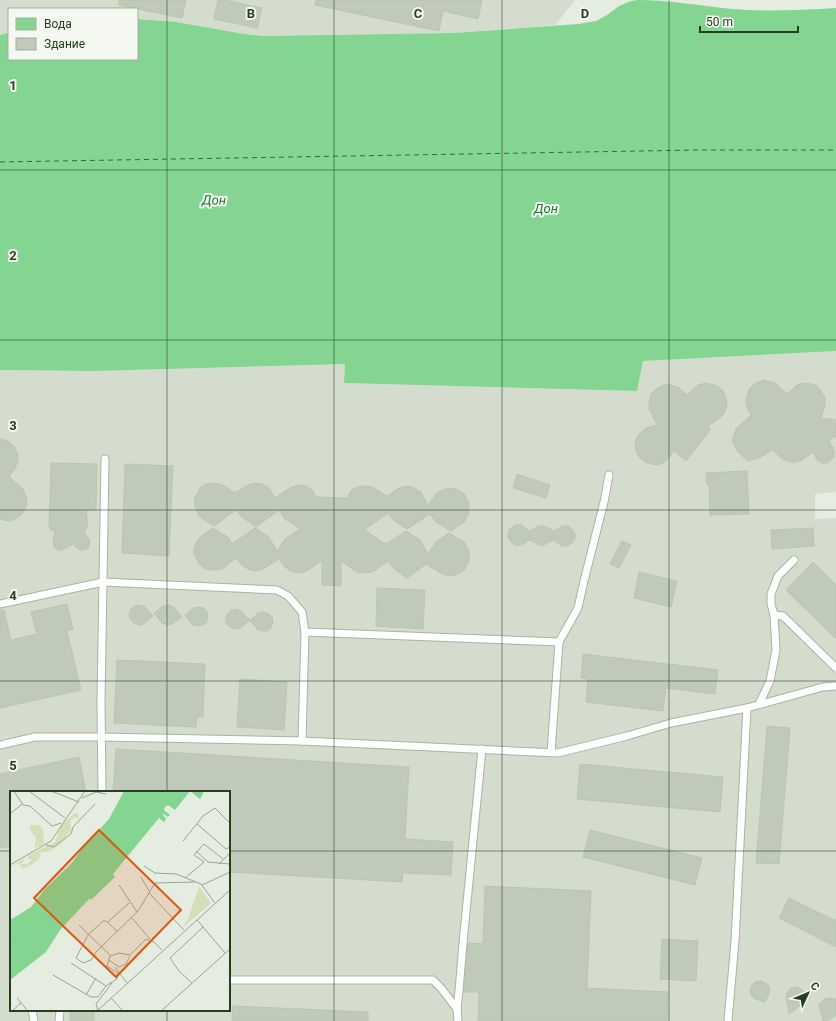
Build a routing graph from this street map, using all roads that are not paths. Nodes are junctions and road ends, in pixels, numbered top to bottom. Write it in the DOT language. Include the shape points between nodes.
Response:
graph roads {
  1 [pos="105,459"];
  2 [pos="609,475"];
  3 [pos="794,560"];
  4 [pos="103,582"];
  5 [pos="0,604"];
  6 [pos="774,615"];
  7 [pos="304,632"];
  8 [pos="559,642"];
  9 [pos="836,668"];
  10 [pos="836,686"];
  11 [pos="759,704"];
  12 [pos="746,708"];
  13 [pos="101,737"];
  14 [pos="302,741"];
  15 [pos="0,745"];
  16 [pos="482,749"];
  17 [pos="550,752"];
  18 [pos="102,791"];
  19 [pos="230,980"];
  20 [pos="456,1009"];
  21 [pos="32,1011"];
  22 [pos="60,1011"];
  23 [pos="34,1021"];
  24 [pos="59,1021"];
  25 [pos="458,1021"];
  26 [pos="728,1021"];
  1 -- 4 [label="lane"];
  2 -- 8 [label="lane" via="578,608"];
  3 -- 6 [label="lane" via="778,576 771,594"];
  4 -- 5 [label="lane"];
  4 -- 7 [label="lane" via="277,590 288,596 302,612"];
  4 -- 13 [label="lane"];
  6 -- 9 [label="lane" via="782,616"];
  6 -- 11 [label="lane" via="776,650 770,680"];
  7 -- 8 [label="lane"];
  7 -- 14 [label="lane"];
  8 -- 17 [label="lane"];
  10 -- 11 [label="lane"];
  11 -- 12 [label="lane"];
  12 -- 17 [label="lane" via="671,723 565,751"];
  12 -- 26 [label="lane" via="735,941"];
  13 -- 14 [label="lane"];
  13 -- 15 [label="lane" via="36,737"];
  13 -- 18 [label="lane"];
  14 -- 16 [label="lane"];
  16 -- 17 [label="lane"];
  16 -- 20 [label="lane"];
  19 -- 20 [label="lane" via="433,980"];
  20 -- 25 [label="lane"];
  21 -- 23 [label="lane"];
  22 -- 24 [label="lane"];
}
